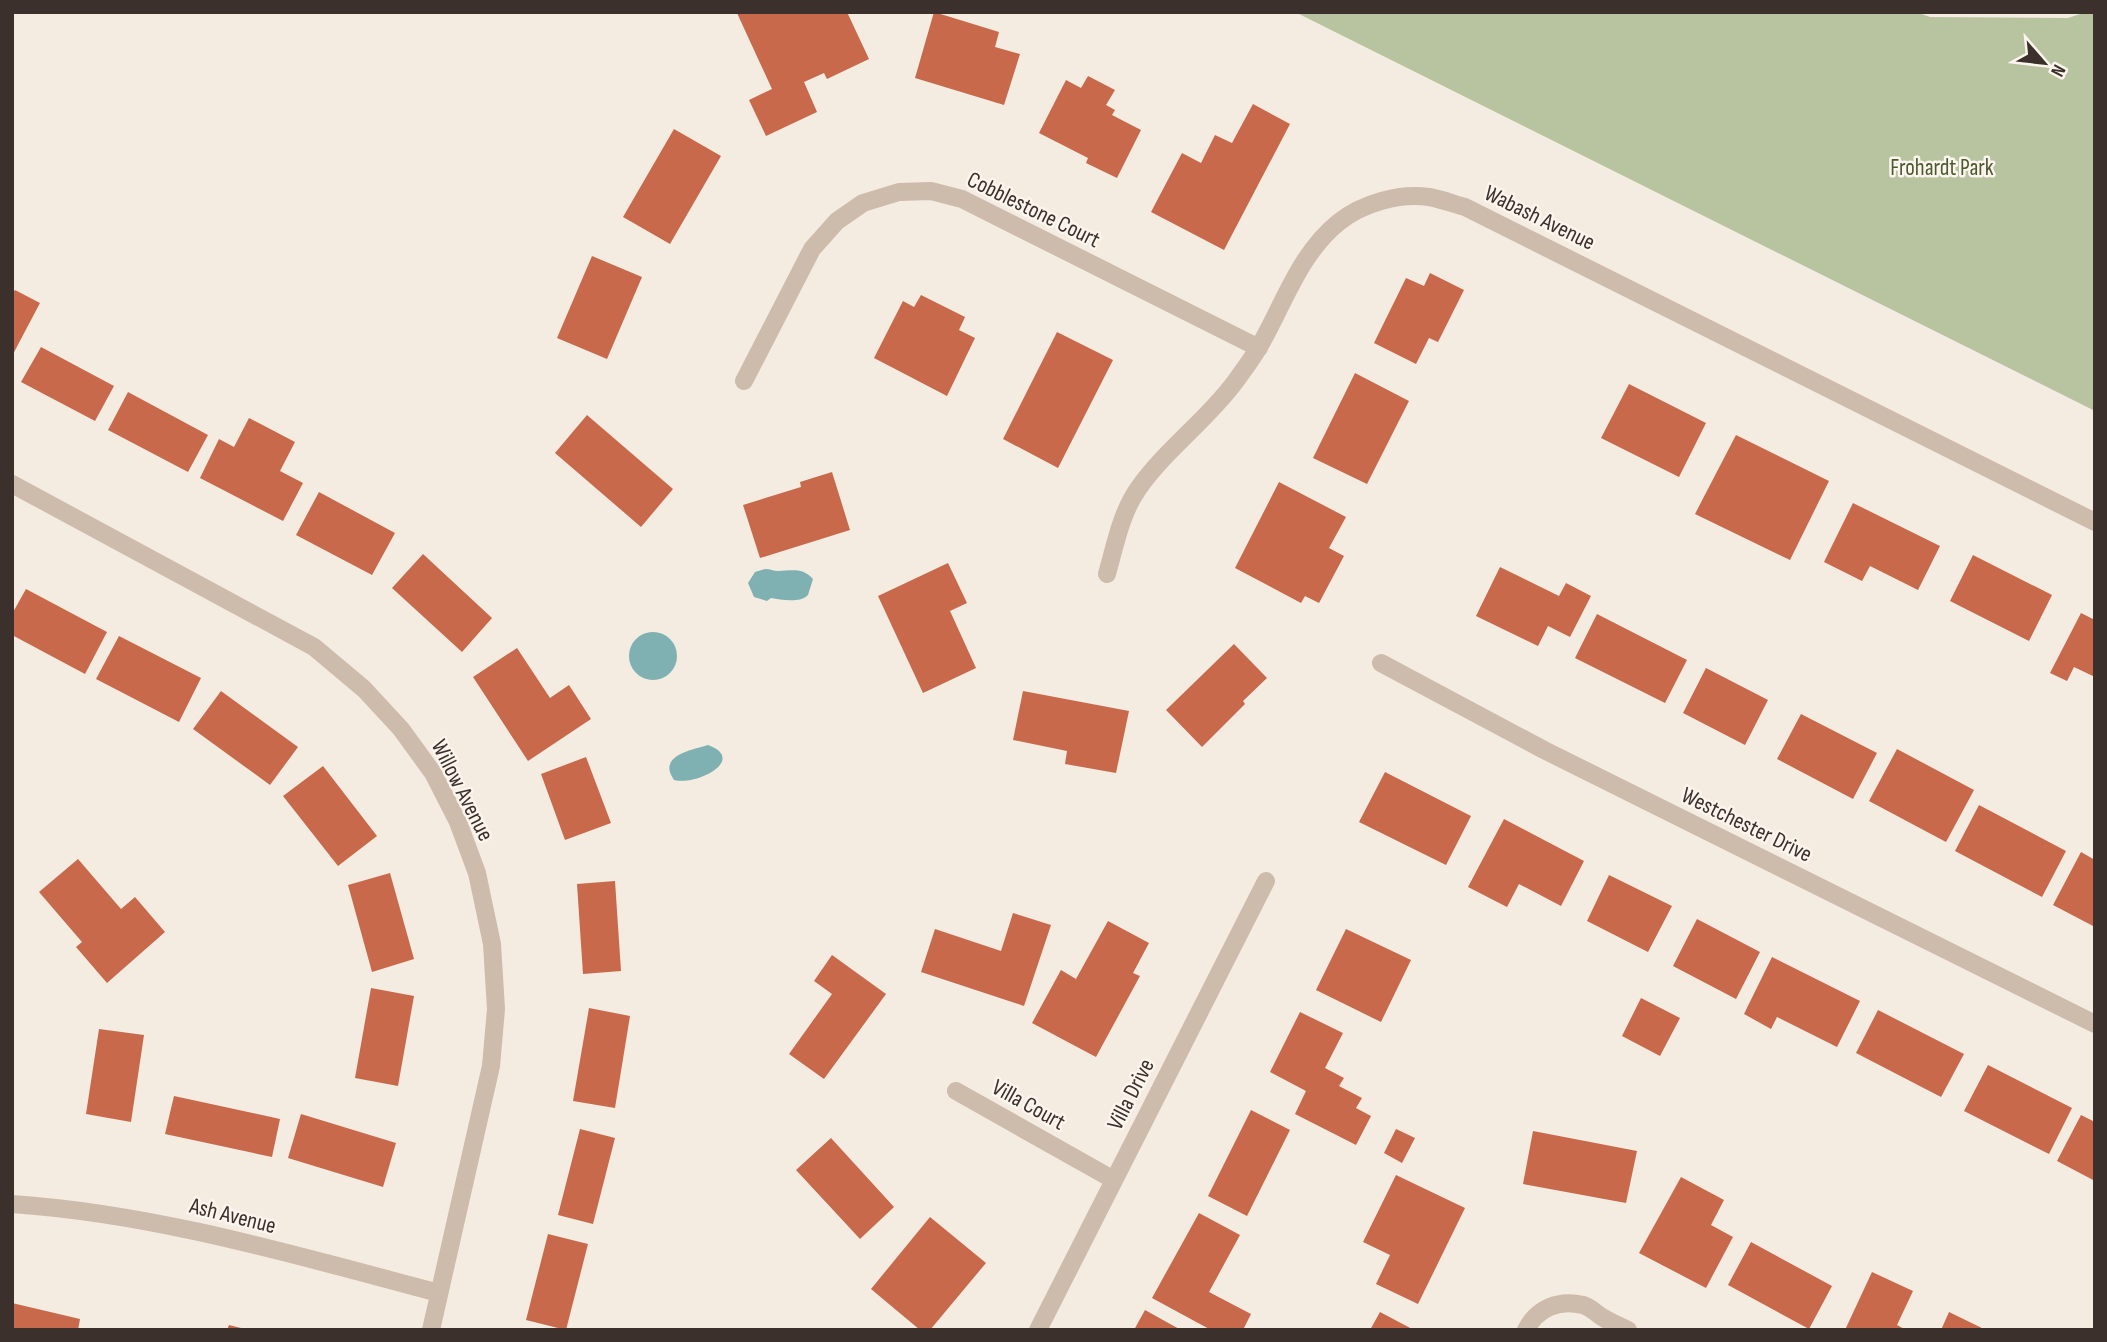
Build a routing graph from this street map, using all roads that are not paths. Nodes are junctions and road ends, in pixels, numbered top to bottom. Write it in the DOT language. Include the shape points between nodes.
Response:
graph roads {
  1 [pos="1259,348"];
  2 [pos="744,381"];
  3 [pos="12,484"];
  4 [pos="2095,522"];
  5 [pos="1107,574"];
  6 [pos="1381,663"];
  7 [pos="1266,881"];
  8 [pos="2095,1024"];
  9 [pos="956,1091"];
  10 [pos="1114,1180"];
  11 [pos="12,1204"];
  12 [pos="439,1293"];
  13 [pos="431,1330"];
  14 [pos="1038,1330"];
  15 [pos="1526,1330"];
  16 [pos="1628,1330"];
  1 -- 2 [label="street, Cobblestone Court" via="962,199 931,191 899,192 863,203 837,221 812,249"];
  1 -- 4 [label="street, Wabash Avenue" via="1303,262 1340,221 1368,205 1398,197 1430,197 1503,225"];
  1 -- 5 [label="street, Wabash Avenue" via="1209,414 1137,491"];
  3 -- 12 [label="street, Willow Avenue" via="314,647 364,688 433,773 477,873 492,944 496,1009 491,1066"];
  6 -- 8 [label="street, Westchester Drive" via="1544,750"];
  7 -- 10 [label="street, Villa Drive"];
  9 -- 10 [label="street, Villa Court"];
  10 -- 14 [label="street, Villa Drive"];
  11 -- 12 [label="street, Ash Avenue" via="69,1208 170,1225"];
  12 -- 13 [label="street, Willow Avenue"];
  15 -- 16 [label="street" via="1543,1308 1561,1302 1585,1305"];
}
